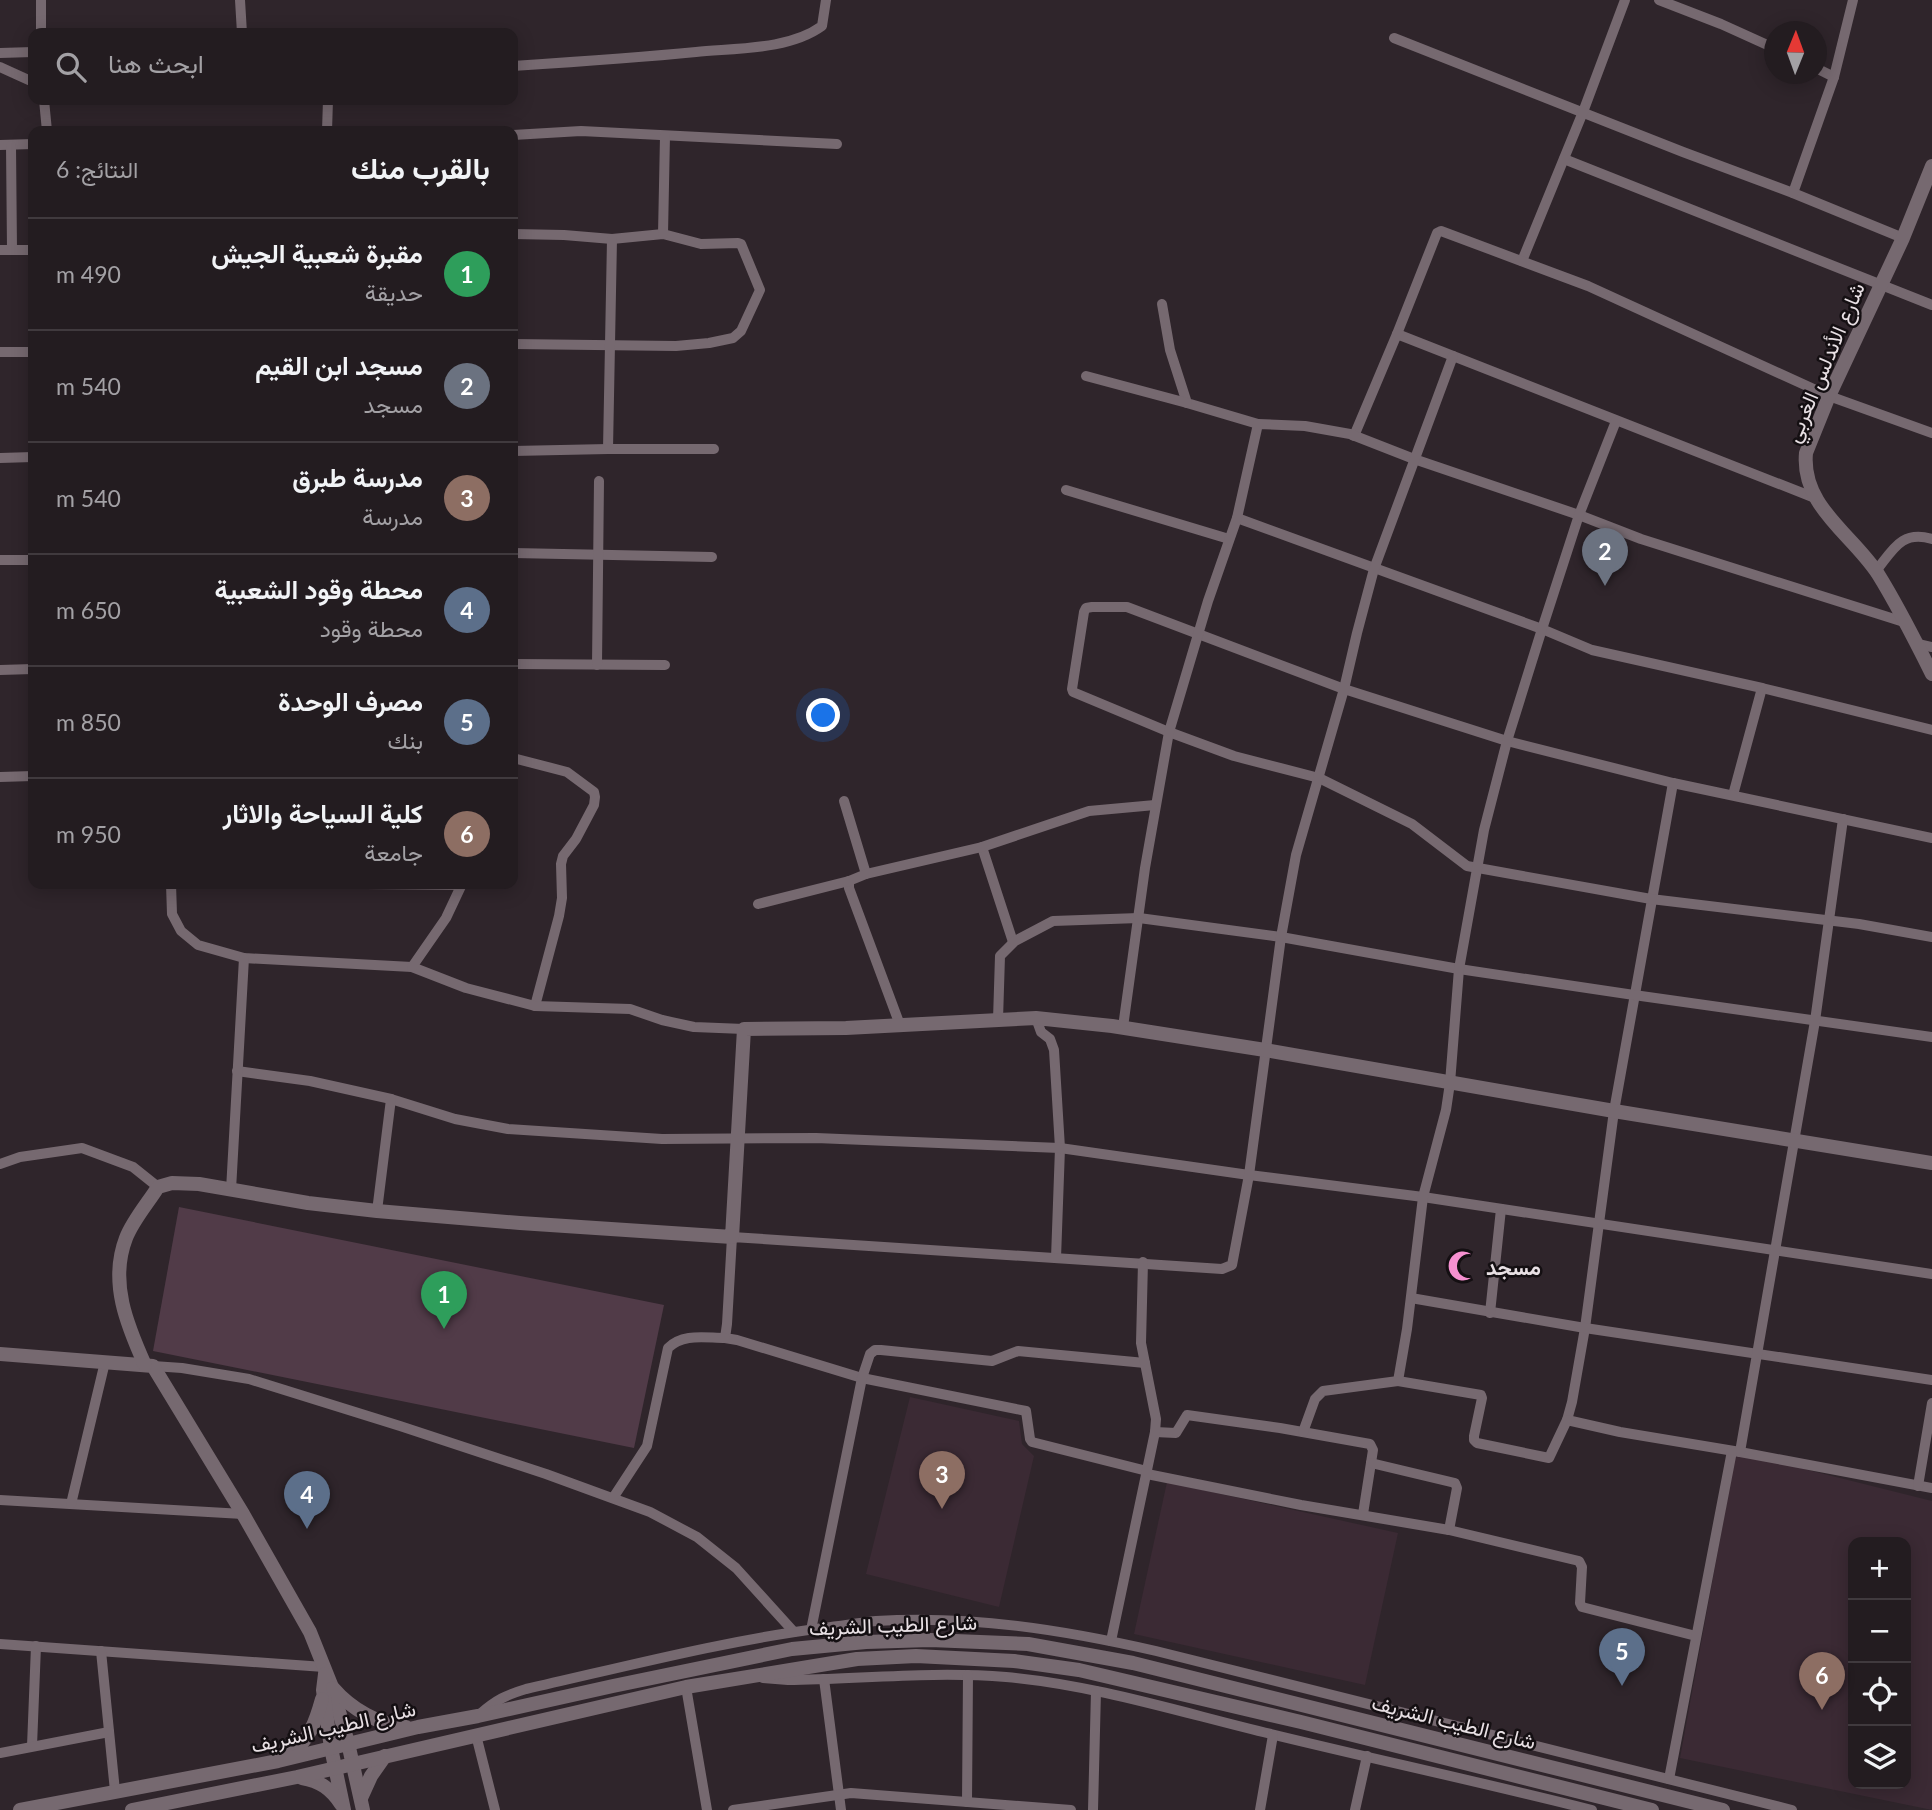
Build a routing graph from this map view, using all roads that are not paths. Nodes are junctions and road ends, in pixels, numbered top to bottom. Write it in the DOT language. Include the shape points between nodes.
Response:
graph roads {
  1 [pos="41,0"];
  2 [pos="240,0"];
  3 [pos="826,0"];
  4 [pos="1625,0"];
  5 [pos="1659,0"];
  6 [pos="1853,0"];
  7 [pos="41,28"];
  8 [pos="242,28"];
  9 [pos="1394,38"];
  10 [pos="1764,43"];
  11 [pos="28,52"];
  12 [pos="0,53"];
  13 [pos="518,66"];
  14 [pos="0,67"];
  15 [pos="1827,73"];
  16 [pos="1833,76"];
  17 [pos="28,80"];
  18 [pos="44,105"];
  19 [pos="328,105"];
  20 [pos="1583,112"];
  21 [pos="47,126"];
  22 [pos="327,126"];
  23 [pos="518,135"];
  24 [pos="665,136"];
  25 [pos="28,144"];
  26 [pos="837,144"];
  27 [pos="5,145"];
  28 [pos="1564,159"];
  29 [pos="1932,166"];
  30 [pos="1793,193"];
  31 [pos="518,234"];
  32 [pos="663,234"];
  33 [pos="1903,238"];
  34 [pos="611,239"];
  35 [pos="6,250"];
  36 [pos="28,250"];
  37 [pos="1522,261"];
  38 [pos="1880,285"];
  39 [pos="1162,304"];
  40 [pos="1932,305"];
  41 [pos="1397,334"];
  42 [pos="518,344"];
  43 [pos="610,345"];
  44 [pos="0,352"];
  45 [pos="28,352"];
  46 [pos="1452,356"];
  47 [pos="1086,376"];
  48 [pos="1829,396"];
  49 [pos="1186,403"];
  50 [pos="1616,421"];
  51 [pos="1258,424"];
  52 [pos="1932,433"];
  53 [pos="1354,436"];
  54 [pos="608,449"];
  55 [pos="713,449"];
  56 [pos="518,451"];
  57 [pos="28,457"];
  58 [pos="0,458"];
  59 [pos="1414,459"];
  60 [pos="599,481"];
  61 [pos="1066,490"];
  62 [pos="1815,498"];
  63 [pos="1579,515"];
  64 [pos="1237,518"];
  65 [pos="1229,539"];
  66 [pos="1932,539"];
  67 [pos="518,553"];
  68 [pos="597,555"];
  69 [pos="712,557"];
  70 [pos="0,560"];
  71 [pos="28,560"];
  72 [pos="1374,569"];
  73 [pos="1876,571"];
  74 [pos="1907,623"];
  75 [pos="1542,629"];
  76 [pos="1198,634"];
  77 [pos="1925,646"];
  78 [pos="518,664"];
  79 [pos="597,665"];
  80 [pos="664,665"];
  81 [pos="28,669"];
  82 [pos="0,670"];
  83 [pos="1932,674"];
  84 [pos="1762,688"];
  85 [pos="1344,689"];
  86 [pos="1932,730"];
  87 [pos="1169,732"];
  88 [pos="1507,741"];
  89 [pos="518,759"];
  90 [pos="0,776"];
  91 [pos="28,776"];
  92 [pos="1318,778"];
  93 [pos="1673,783"];
  94 [pos="1733,795"];
  95 [pos="844,801"];
  96 [pos="1155,805"];
  97 [pos="1843,819"];
  98 [pos="1932,838"];
  99 [pos="982,847"];
  100 [pos="1477,869"];
  101 [pos="866,874"];
  102 [pos="849,881"];
  103 [pos="171,889"];
  104 [pos="460,889"];
  105 [pos="1651,899"];
  106 [pos="758,904"];
  107 [pos="1139,918"];
  108 [pos="1828,920"];
  109 [pos="1281,937"];
  110 [pos="1932,937"];
  111 [pos="1013,942"];
  112 [pos="244,958"];
  113 [pos="412,967"];
  114 [pos="1459,969"];
  115 [pos="1634,995"];
  116 [pos="535,1006"];
  117 [pos="1036,1018"];
  118 [pos="998,1020"];
  119 [pos="1815,1021"];
  120 [pos="900,1025"];
  121 [pos="1124,1027"];
  122 [pos="744,1029"];
  123 [pos="1932,1037"];
  124 [pos="1265,1050"];
  125 [pos="237,1071"];
  126 [pos="1450,1083"];
  127 [pos="391,1099"];
  128 [pos="1614,1111"];
  129 [pos="739,1137"];
  130 [pos="1794,1140"];
  131 [pos="1060,1147"];
  132 [pos="1932,1163"];
  133 [pos="0,1164"];
  134 [pos="1249,1175"];
  135 [pos="158,1187"];
  136 [pos="232,1190"];
  137 [pos="1423,1198"];
  138 [pos="1501,1209"];
  139 [pos="377,1211"];
  140 [pos="1599,1223"];
  141 [pos="732,1237"];
  142 [pos="1775,1252"];
  143 [pos="1056,1258"];
  144 [pos="1143,1262"];
  145 [pos="1932,1275"];
  146 [pos="1411,1298"];
  147 [pos="1490,1313"];
  148 [pos="1584,1328"];
  149 [pos="725,1338"];
  150 [pos="0,1354"];
  151 [pos="1756,1354"];
  152 [pos="105,1362"];
  153 [pos="1145,1363"];
  154 [pos="149,1366"];
  155 [pos="863,1378"];
  156 [pos="1932,1380"];
  157 [pos="1398,1381"];
  158 [pos="1932,1403"];
  159 [pos="1567,1420"];
  160 [pos="1155,1432"];
  161 [pos="1303,1432"];
  162 [pos="1736,1451"];
  163 [pos="1371,1463"];
  164 [pos="1147,1472"];
  165 [pos="1918,1486"];
  166 [pos="1932,1488"];
  167 [pos="613,1498"];
  168 [pos="0,1500"];
  169 [pos="71,1504"];
  170 [pos="243,1514"];
  171 [pos="1363,1514"];
  172 [pos="1449,1530"];
  173 [pos="811,1630"];
  174 [pos="794,1632"];
  175 [pos="1696,1636"];
  176 [pos="1111,1641"];
  177 [pos="0,1644"];
  178 [pos="36,1646"];
  179 [pos="101,1651"];
  180 [pos="324,1670"];
  181 [pos="968,1675"];
  182 [pos="748,1676"];
  183 [pos="824,1679"];
  184 [pos="686,1687"];
  185 [pos="328,1689"];
  186 [pos="1096,1691"];
  187 [pos="478,1716"];
  188 [pos="418,1727"];
  189 [pos="109,1732"];
  190 [pos="476,1735"];
  191 [pos="1273,1735"];
  192 [pos="348,1744"];
  193 [pos="32,1746"];
  194 [pos="331,1748"];
  195 [pos="0,1753"];
  196 [pos="384,1756"];
  197 [pos="1367,1756"];
  198 [pos="278,1761"];
  199 [pos="353,1764"];
  200 [pos="334,1768"];
  201 [pos="297,1777"];
  202 [pos="1669,1779"];
  203 [pos="115,1791"];
  204 [pos="838,1794"];
  205 [pos="1540,1797"];
  206 [pos="967,1802"];
  207 [pos="362,1804"];
  208 [pos="983,1807"];
  209 [pos="20,1810"];
  210 [pos="132,1810"];
  211 [pos="344,1810"];
  212 [pos="495,1810"];
  213 [pos="707,1810"];
  214 [pos="733,1810"];
  215 [pos="841,1810"];
  216 [pos="1071,1810"];
  217 [pos="1093,1810"];
  218 [pos="1259,1810"];
  219 [pos="1355,1810"];
  220 [pos="1537,1810"];
  221 [pos="1592,1810"];
  222 [pos="1652,1810"];
  223 [pos="1723,1810"];
  224 [pos="1792,1810"];
  1 -- 7 [label="street"];
  2 -- 8 [label="street"];
  3 -- 13 [label="street" via="822,26 793,40"];
  4 -- 20 [label="street"];
  5 -- 10 [label="street"];
  6 -- 16 [label="street"];
  9 -- 20 [label="street"];
  11 -- 12 [label="street"];
  14 -- 17 [label="street"];
  15 -- 16 [label="street"];
  16 -- 30 [label="street"];
  18 -- 21 [label="street"];
  19 -- 22 [label="street"];
  20 -- 28 [label="street"];
  20 -- 30 [label="street"];
  23 -- 24 [label="street" via="565,131"];
  24 -- 26 [label="street"];
  24 -- 32 [label="street"];
  25 -- 27 [label="street"];
  27 -- 35 [label="street"];
  28 -- 37 [label="street"];
  28 -- 38 [label="street"];
  29 -- 33 [label="main road, شارع الأندلس الغربي"];
  30 -- 33 [label="street"];
  31 -- 34 [label="street"];
  32 -- 34 [label="street"];
  32 -- 43 [label="street" via="702,244 740,243 760,285 749,315 733,338 676,346"];
  33 -- 38 [label="main road, شارع الأندلس الغربي"];
  34 -- 43 [label="street"];
  35 -- 36 [label="street"];
  37 -- 41 [label="street" via="1439,231"];
  37 -- 48 [label="street" via="1588,286"];
  38 -- 40 [label="street"];
  38 -- 48 [label="main road, شارع الأندلس الغربي"];
  39 -- 49 [label="street"];
  41 -- 46 [label="street"];
  41 -- 53 [label="street"];
  42 -- 43 [label="street"];
  43 -- 54 [label="street"];
  44 -- 45 [label="street"];
  46 -- 50 [label="street"];
  46 -- 59 [label="street"];
  47 -- 49 [label="street"];
  48 -- 52 [label="street"];
  48 -- 62 [label="main road, شارع الأندلس الغربي" via="1806,453 1805,470"];
  49 -- 51 [label="street"];
  50 -- 62 [label="street"];
  50 -- 63 [label="street"];
  51 -- 53 [label="street" via="1318,427"];
  51 -- 64 [label="street"];
  53 -- 59 [label="street"];
  54 -- 55 [label="street"];
  54 -- 56 [label="street"];
  57 -- 58 [label="street"];
  59 -- 63 [label="street"];
  59 -- 72 [label="street"];
  60 -- 68 [label="street"];
  61 -- 65 [label="street"];
  62 -- 73 [label="main road, شارع الأندلس الغربي"];
  63 -- 74 [label="street" via="1686,554"];
  63 -- 75 [label="street"];
  64 -- 65 [label="street"];
  64 -- 72 [label="street"];
  65 -- 76 [label="street"];
  66 -- 73 [label="street" via="1916,536 1900,541"];
  67 -- 68 [label="street"];
  68 -- 69 [label="street"];
  68 -- 79 [label="street"];
  70 -- 71 [label="street"];
  72 -- 75 [label="street"];
  72 -- 85 [label="street"];
  73 -- 74 [label="main road, شارع الأندلس الغربي"];
  74 -- 77 [label="main road, شارع الأندلس الغربي"];
  75 -- 84 [label="street" via="1592,650"];
  75 -- 88 [label="street"];
  76 -- 85 [label="street"];
  76 -- 87 [label="street"];
  76 -- 87 [label="street" via="1123,606 1092,607 1084,612 1072,691"];
  77 -- 83 [label="main road, شارع الأندلس الغربي"];
  78 -- 79 [label="street"];
  79 -- 80 [label="street"];
  81 -- 82 [label="street"];
  84 -- 86 [label="street"];
  84 -- 94 [label="street"];
  85 -- 88 [label="street"];
  85 -- 92 [label="street"];
  87 -- 92 [label="street" via="1234,756"];
  87 -- 96 [label="street"];
  88 -- 93 [label="street"];
  88 -- 100 [label="street"];
  89 -- 116 [label="street" via="567,772 596,797 563,856 562,898"];
  90 -- 91 [label="street"];
  92 -- 100 [label="street" via="1403,819"];
  92 -- 109 [label="street" via="1296,855"];
  93 -- 94 [label="street"];
  93 -- 105 [label="street"];
  94 -- 97 [label="street"];
  95 -- 101 [label="street"];
  96 -- 99 [label="street" via="1089,811"];
  96 -- 107 [label="street"];
  97 -- 98 [label="street"];
  97 -- 108 [label="street"];
  99 -- 101 [label="street"];
  99 -- 111 [label="street"];
  100 -- 105 [label="street"];
  100 -- 114 [label="street"];
  101 -- 102 [label="street"];
  102 -- 106 [label="street"];
  102 -- 120 [label="street"];
  103 -- 112 [label="street" via="172,914 181,931 198,945"];
  104 -- 113 [label="street"];
  105 -- 108 [label="street"];
  105 -- 115 [label="street"];
  107 -- 109 [label="street"];
  107 -- 111 [label="street" via="1053,920"];
  107 -- 121 [label="street"];
  108 -- 110 [label="street"];
  108 -- 119 [label="street"];
  109 -- 114 [label="street"];
  109 -- 124 [label="street"];
  111 -- 118 [label="street" via="1000,956"];
  112 -- 113 [label="street"];
  112 -- 125 [label="street"];
  113 -- 116 [label="street" via="466,988"];
  114 -- 115 [label="street"];
  114 -- 126 [label="street"];
  115 -- 119 [label="street"];
  115 -- 128 [label="street"];
  116 -- 122 [label="street" via="630,1009 694,1027"];
  117 -- 118 [label="main road"];
  117 -- 121 [label="main road"];
  117 -- 131 [label="street" via="1054,1050"];
  118 -- 120 [label="main road"];
  119 -- 123 [label="street"];
  119 -- 130 [label="street"];
  120 -- 122 [label="main road"];
  121 -- 124 [label="main road"];
  122 -- 129 [label="main road"];
  124 -- 126 [label="main road"];
  124 -- 134 [label="street"];
  125 -- 127 [label="street"];
  125 -- 136 [label="street"];
  126 -- 128 [label="main road"];
  126 -- 137 [label="street"];
  127 -- 129 [label="street" via="508,1129 662,1139"];
  127 -- 139 [label="street"];
  128 -- 130 [label="main road"];
  128 -- 140 [label="street"];
  129 -- 131 [label="street"];
  129 -- 141 [label="main road"];
  130 -- 132 [label="main road"];
  130 -- 142 [label="street"];
  131 -- 134 [label="street"];
  131 -- 143 [label="street"];
  133 -- 135 [label="street" via="82,1148 133,1167"];
  134 -- 137 [label="street"];
  134 -- 144 [label="street" via="1231,1265 1222,1269"];
  135 -- 136 [label="main road" via="199,1184"];
  135 -- 154 [label="main road" via="126,1237 118,1265 120,1297 134,1342"];
  136 -- 139 [label="main road"];
  137 -- 138 [label="street"];
  137 -- 146 [label="street"];
  138 -- 140 [label="street"];
  138 -- 147 [label="street"];
  139 -- 141 [label="main road"];
  140 -- 142 [label="street"];
  140 -- 148 [label="street"];
  141 -- 143 [label="street"];
  141 -- 149 [label="street"];
  142 -- 145 [label="street"];
  142 -- 151 [label="street"];
  143 -- 144 [label="street"];
  144 -- 153 [label="street" via="1141,1343"];
  146 -- 147 [label="street"];
  146 -- 157 [label="street"];
  147 -- 148 [label="street"];
  148 -- 151 [label="street"];
  148 -- 159 [label="street"];
  149 -- 155 [label="street"];
  149 -- 167 [label="street" via="683,1338 668,1348 647,1446"];
  150 -- 152 [label="main road"];
  151 -- 156 [label="street"];
  151 -- 162 [label="street"];
  152 -- 154 [label="main road"];
  152 -- 169 [label="street"];
  153 -- 155 [label="street" via="1017,1352 992,1361 875,1350"];
  153 -- 160 [label="street"];
  154 -- 167 [label="street" via="249,1379"];
  154 -- 170 [label="main road"];
  155 -- 164 [label="street" via="1026,1411 1032,1442"];
  155 -- 173 [label="street"];
  157 -- 159 [label="street" via="1481,1395 1476,1443 1549,1458"];
  157 -- 161 [label="street" via="1323,1391 1315,1399"];
  158 -- 165 [label="street"];
  159 -- 162 [label="street"];
  160 -- 161 [label="street" via="1176,1433 1187,1415"];
  160 -- 164 [label="street"];
  161 -- 163 [label="street" via="1370,1444"];
  162 -- 165 [label="street"];
  162 -- 175 [label="street"];
  163 -- 171 [label="street"];
  163 -- 172 [label="street" via="1455,1483"];
  164 -- 171 [label="street"];
  164 -- 176 [label="street"];
  165 -- 166 [label="street"];
  167 -- 174 [label="street" via="697,1537 736,1568"];
  168 -- 169 [label="street"];
  169 -- 170 [label="street"];
  170 -- 180 [label="main road" via="310,1632"];
  171 -- 172 [label="street"];
  172 -- 175 [label="street" via="1579,1561 1582,1607"];
  173 -- 174 [label="street"];
  173 -- 176 [label="street" via="875,1621 965,1621"];
  174 -- 187 [label="street" via="526,1689 493,1702"];
  175 -- 202 [label="street"];
  176 -- 202 [label="street"];
  177 -- 178 [label="street"];
  178 -- 179 [label="street"];
  178 -- 193 [label="street"];
  179 -- 180 [label="street"];
  179 -- 189 [label="street"];
  180 -- 185 [label="main road"];
  181 -- 183 [label="street"];
  181 -- 186 [label="street"];
  181 -- 206 [label="street"];
  182 -- 183 [label="street"];
  182 -- 184 [label="main road, شارع الطيب الشريف"];
  182 -- 222 [label="main road, شارع الطيب الشريف" via="892,1656 1052,1665"];
  183 -- 204 [label="street"];
  184 -- 190 [label="main road, شارع الطيب الشريف"];
  184 -- 213 [label="street"];
  185 -- 188 [label="main road" via="373,1718 393,1726"];
  185 -- 192 [label="main road"];
  185 -- 194 [label="main road"];
  185 -- 198 [label="main road" via="310,1733 295,1751"];
  186 -- 191 [label="street"];
  186 -- 217 [label="street"];
  187 -- 188 [label="main road, شارع الطيب الشريف"];
  187 -- 223 [label="main road, شارع الطيب الشريف" via="792,1649 905,1640 1028,1644 1133,1663"];
  188 -- 192 [label="main road, شارع الطيب الشريف"];
  189 -- 193 [label="street"];
  189 -- 203 [label="street"];
  190 -- 196 [label="main road, شارع الطيب الشريف"];
  190 -- 212 [label="street"];
  191 -- 197 [label="street"];
  191 -- 218 [label="street"];
  192 -- 194 [label="main road, شارع الطيب الشريف"];
  192 -- 199 [label="main road"];
  193 -- 195 [label="street"];
  194 -- 198 [label="main road, شارع الطيب الشريف"];
  194 -- 200 [label="main road"];
  196 -- 199 [label="main road, شارع الطيب الشريف"];
  196 -- 207 [label="main road"];
  197 -- 205 [label="street"];
  197 -- 219 [label="street"];
  198 -- 203 [label="main road, شارع الطيب الشريف"];
  199 -- 200 [label="main road, شارع الطيب الشريف"];
  199 -- 207 [label="main road"];
  200 -- 201 [label="main road, شارع الطيب الشريف"];
  200 -- 211 [label="main road"];
  201 -- 210 [label="main road, شارع الطيب الشريف"];
  201 -- 211 [label="main road" via="324,1785"];
  202 -- 224 [label="street"];
  203 -- 209 [label="main road, شارع الطيب الشريف"];
  204 -- 206 [label="street"];
  204 -- 214 [label="street"];
  204 -- 215 [label="street"];
  205 -- 220 [label="street"];
  205 -- 221 [label="street"];
  206 -- 208 [label="street"];
  208 -- 216 [label="street"];
}
